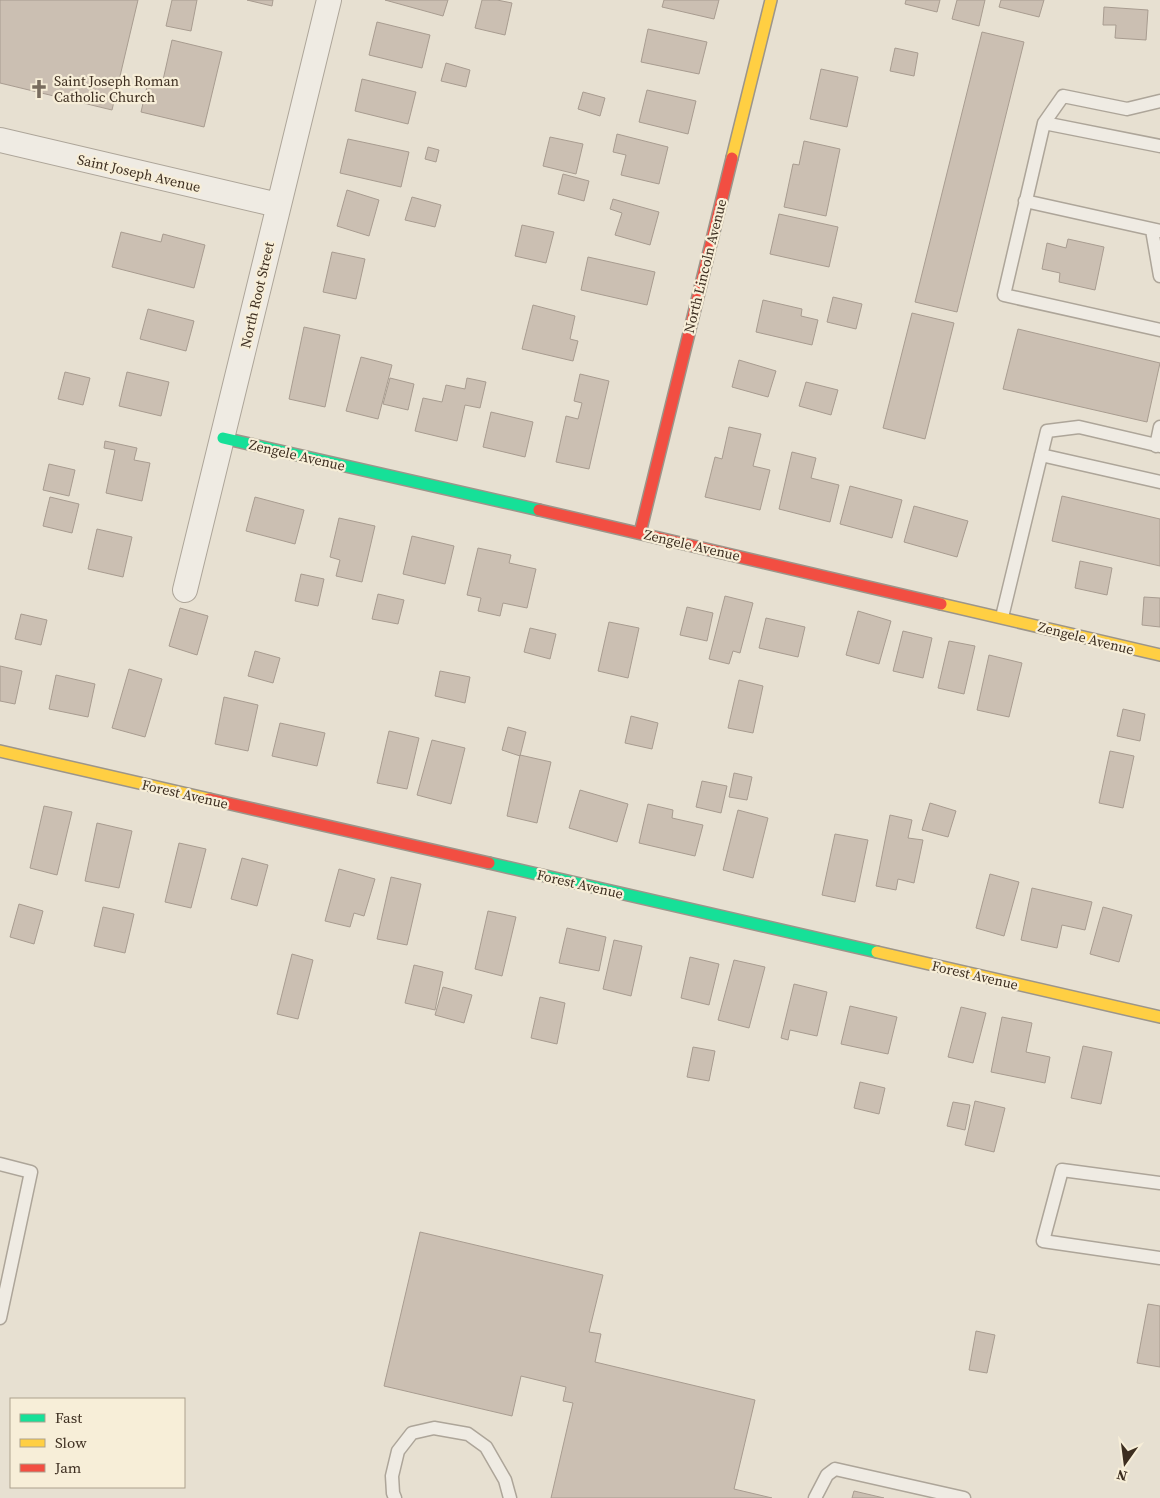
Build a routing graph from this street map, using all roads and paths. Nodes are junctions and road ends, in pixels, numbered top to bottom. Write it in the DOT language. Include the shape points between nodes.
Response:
graph roads {
  1 [pos="329,0"];
  2 [pos="771,0"];
  3 [pos="1160,102"];
  4 [pos="1044,123"];
  5 [pos="0,140"];
  6 [pos="1160,146"];
  7 [pos="1025,201"];
  8 [pos="278,205"];
  9 [pos="1156,231"];
  10 [pos="1160,276"];
  11 [pos="1160,330"];
  12 [pos="1160,427"];
  13 [pos="223,438"];
  14 [pos="1158,446"];
  15 [pos="1041,455"];
  16 [pos="1160,482"];
  17 [pos="640,533"];
  18 [pos="185,590"];
  19 [pos="1002,617"];
  20 [pos="1160,655"];
  21 [pos="0,751"];
  22 [pos="1160,1017"];
  23 [pos="0,1164"];
  24 [pos="1160,1183"];
  25 [pos="1160,1258"];
  26 [pos="0,1318"];
  27 [pos="395,1498"];
  28 [pos="510,1498"];
  29 [pos="815,1498"];
  30 [pos="964,1498"];
  1 -- 8 [label="street, North Root Street"];
  2 -- 17 [label="street, North Lincoln Avenue"];
  3 -- 4 [label="lane" via="1127,109 1063,96"];
  4 -- 6 [label="lane"];
  4 -- 7 [label="lane"];
  5 -- 8 [label="street, Saint Joseph Avenue"];
  7 -- 9 [label="lane"];
  7 -- 11 [label="lane" via="1004,296"];
  8 -- 13 [label="street, North Root Street"];
  9 -- 10 [label="lane"];
  12 -- 14 [label="lane"];
  13 -- 17 [label="street, Zengele Avenue"];
  13 -- 18 [label="street, North Root Street"];
  14 -- 15 [label="lane" via="1079,427 1047,430"];
  15 -- 16 [label="lane"];
  15 -- 19 [label="lane"];
  17 -- 19 [label="street, Zengele Avenue"];
  19 -- 20 [label="street, Zengele Avenue"];
  21 -- 22 [label="street, Forest Avenue"];
  23 -- 26 [label="lane" via="31,1172"];
  24 -- 25 [label="lane" via="1062,1170 1043,1241"];
  27 -- 28 [label="lane" via="392,1476 398,1451 412,1433 434,1428 468,1434 486,1447 505,1480"];
  29 -- 30 [label="lane" via="827,1475 835,1469"];
}
